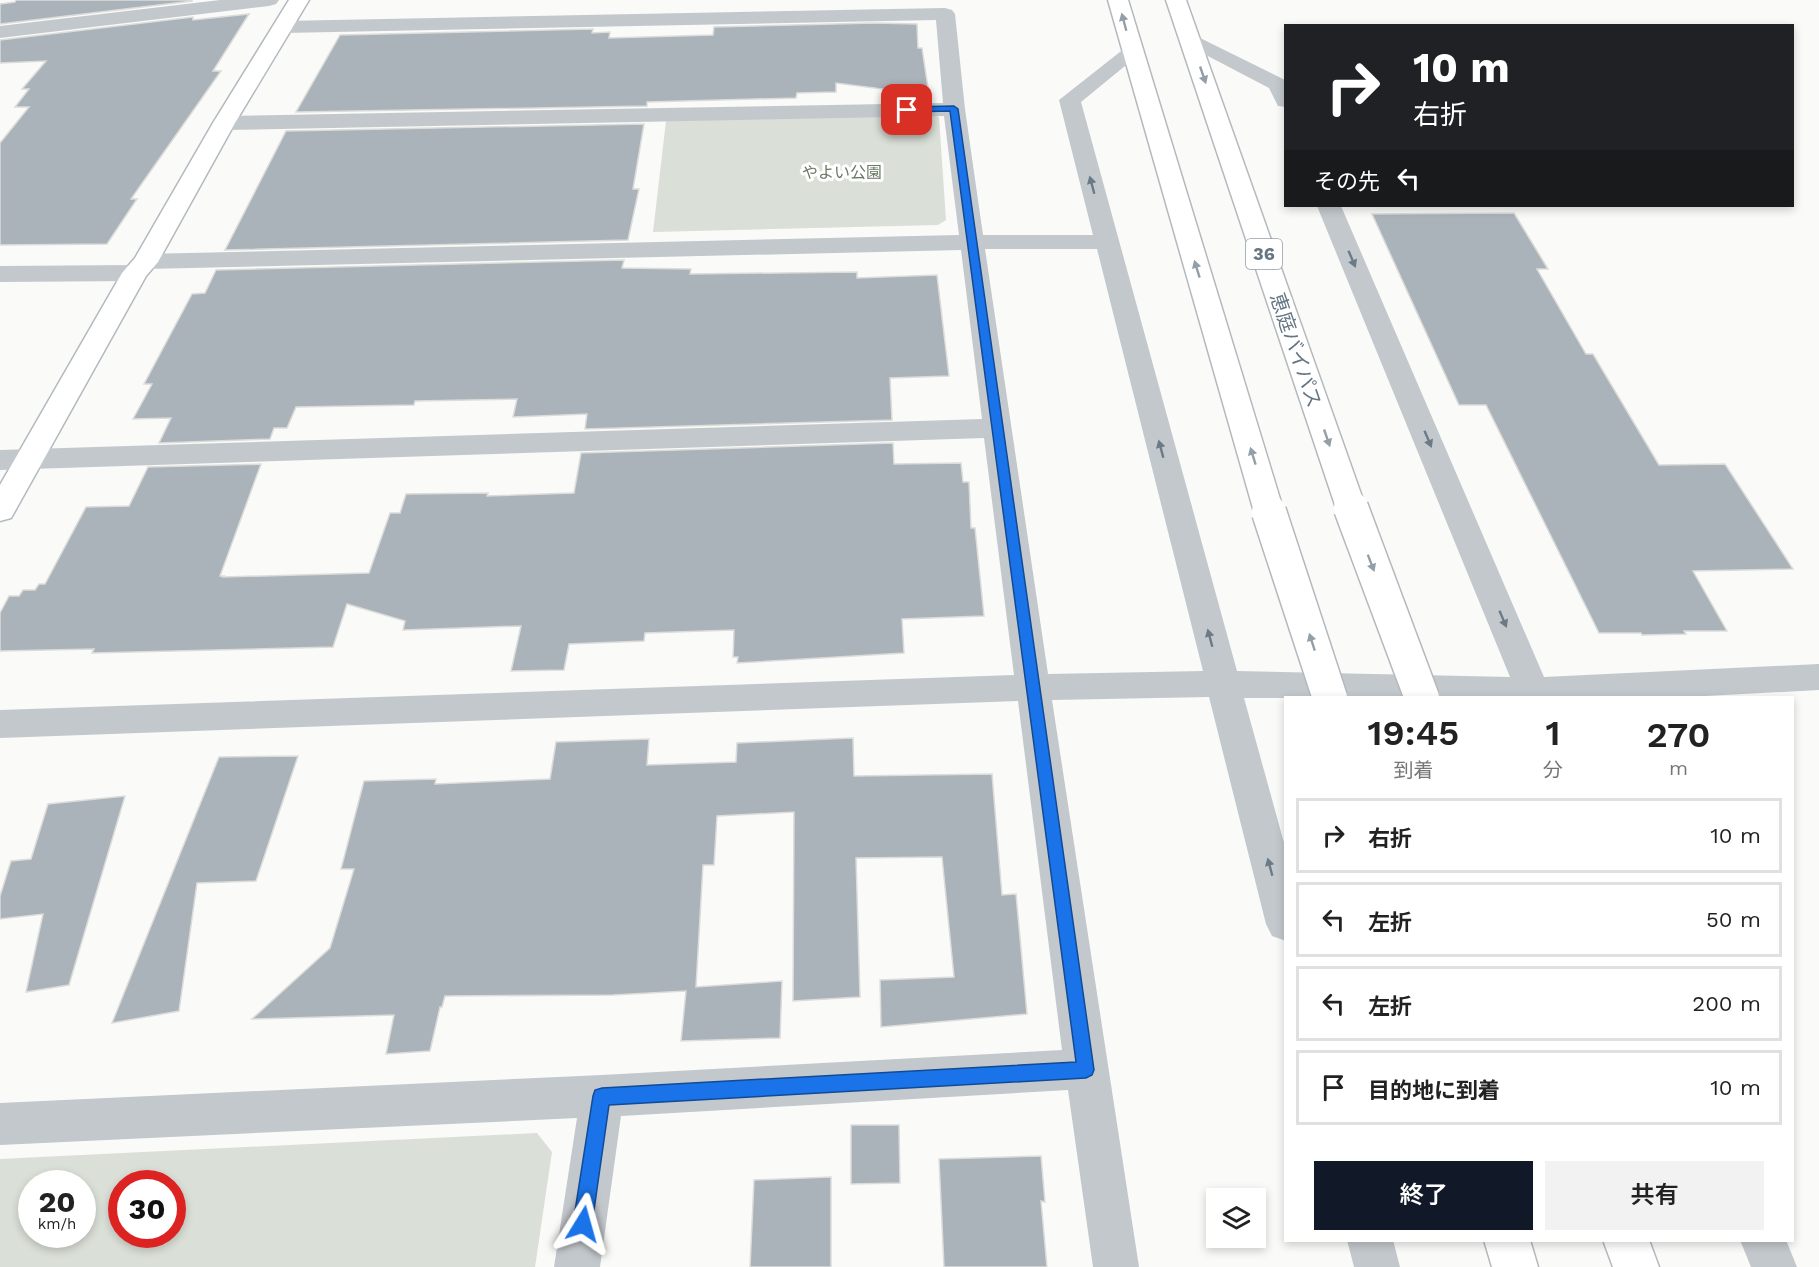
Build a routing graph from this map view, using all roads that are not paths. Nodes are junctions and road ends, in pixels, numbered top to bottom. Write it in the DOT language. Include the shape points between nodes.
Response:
graph roads {
  1 [pos="269,0"];
  2 [pos="299,0"];
  3 [pos="1118,0"];
  4 [pos="1176,0"];
  5 [pos="755,8"];
  6 [pos="283,27"];
  7 [pos="4,36"];
  8 [pos="1190,39"];
  9 [pos="1132,51"];
  10 [pos="1284,97"];
  11 [pos="954,109"];
  12 [pos="224,123"];
  13 [pos="1329,207"];
  14 [pos="974,242"];
  15 [pos="1107,242"];
  16 [pos="140,268"];
  17 [pos="0,274"];
  18 [pos="997,428"];
  19 [pos="29,459"];
  20 [pos="0,460"];
  21 [pos="0,511"];
  22 [pos="1819,677"];
  23 [pos="1222,684"];
  24 [pos="1034,687"];
  25 [pos="1535,694"];
  26 [pos="1329,696"];
  27 [pos="1421,696"];
  28 [pos="0,724"];
  29 [pos="1284,916"];
  30 [pos="1086,1070"];
  31 [pos="602,1096"];
  32 [pos="0,1124"];
  33 [pos="1371,1242"];
  34 [pos="1508,1242"];
  35 [pos="1627,1242"];
  36 [pos="1764,1242"];
  37 [pos="577,1267"];
  38 [pos="1116,1267"];
  39 [pos="1377,1267"];
  40 [pos="1515,1267"];
  41 [pos="1636,1267"];
  42 [pos="1774,1267"];
  1 -- 7 [label="street"];
  2 -- 6 [label="main road"];
  9 -- 3 [label="main road, one-way"];
  4 -- 8 [label="main road, 恵庭バイパス / 36"];
  5 -- 6 [label="street"];
  5 -- 11 [label="street" via="945,14"];
  6 -- 12 [label="main road"];
  8 -- 10 [label="street" via="1278,84"];
  8 -- 27 [label="main road, 恵庭バイパス / 36, one-way, bridge" via="1351,508"];
  15 -- 9 [label="street, one-way" via="1070,100"];
  26 -- 9 [label="main road, one-way, bridge" via="1269,512"];
  11 -- 12 [label="street"];
  11 -- 14 [label="street"];
  12 -- 16 [label="main road"];
  13 -- 25 [label="street, one-way"];
  14 -- 15 [label="street"];
  14 -- 16 [label="street"];
  14 -- 18 [label="street"];
  23 -- 15 [label="street, one-way"];
  16 -- 17 [label="street"];
  16 -- 19 [label="main road"];
  18 -- 19 [label="street"];
  18 -- 24 [label="street"];
  19 -- 20 [label="street"];
  19 -- 21 [label="main road"];
  22 -- 25 [label="street"];
  23 -- 24 [label="street"];
  23 -- 25 [label="street"];
  29 -- 23 [label="street, one-way"];
  24 -- 28 [label="street"];
  24 -- 30 [label="street"];
  30 -- 31 [label="street"];
  30 -- 38 [label="street"];
  31 -- 32 [label="street"];
  31 -- 37 [label="street"];
  33 -- 39 [label="street"];
  34 -- 40 [label="main road"];
  35 -- 41 [label="main road"];
  36 -- 42 [label="street"];
}
